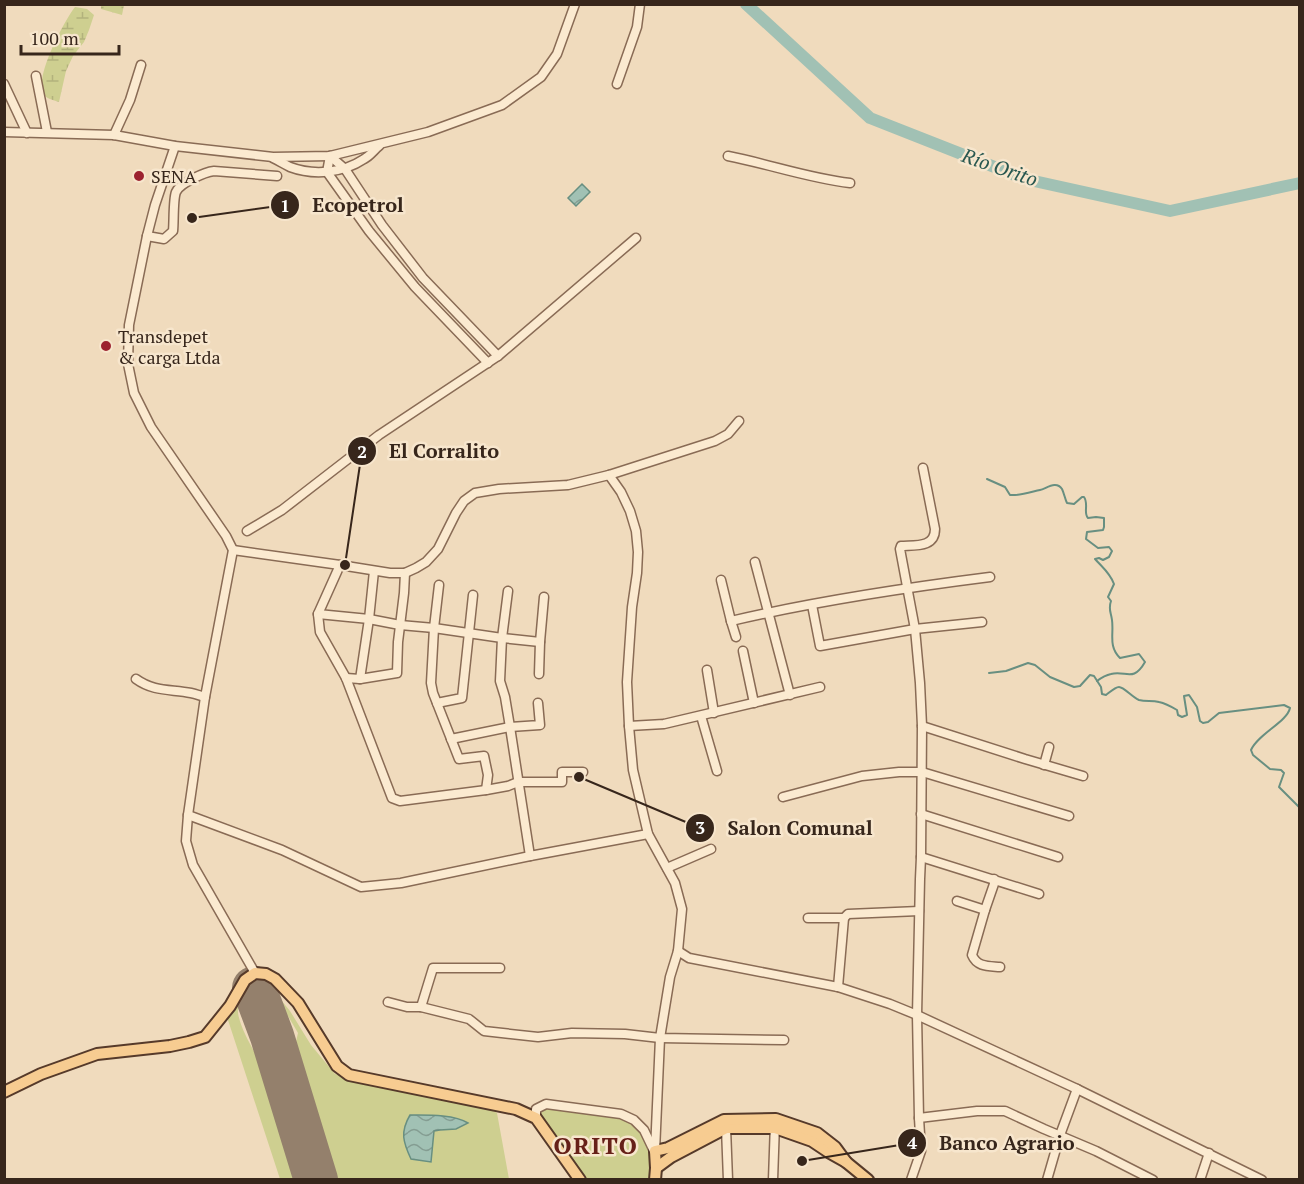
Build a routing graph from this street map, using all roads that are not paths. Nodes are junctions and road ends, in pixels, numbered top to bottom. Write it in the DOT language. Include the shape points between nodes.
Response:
graph roads {
  1 [pos="575,4"];
  2 [pos="640,4"];
  3 [pos="141,65"];
  4 [pos="36,76"];
  5 [pos="4,84"];
  6 [pos="617,84"];
  7 [pos="4,132"];
  8 [pos="47,132"];
  9 [pos="27,133"];
  10 [pos="114,135"];
  11 [pos="381,144"];
  12 [pos="175,146"];
  13 [pos="330,156"];
  14 [pos="728,156"];
  15 [pos="273,157"];
  16 [pos="345,169"];
  17 [pos="327,172"];
  18 [pos="277,176"];
  19 [pos="850,183"];
  20 [pos="147,236"];
  21 [pos="636,238"];
  22 [pos="423,278"];
  23 [pos="415,287"];
  24 [pos="498,356"];
  25 [pos="488,363"];
  26 [pos="739,421"];
  27 [pos="923,468"];
  28 [pos="609,475"];
  29 [pos="247,531"];
  30 [pos="233,550"];
  31 [pos="755,561"];
  32 [pos="340,565"];
  33 [pos="374,571"];
  34 [pos="405,573"];
  35 [pos="990,577"];
  36 [pos="721,580"];
  37 [pos="439,585"];
  38 [pos="907,588"];
  39 [pos="508,591"];
  40 [pos="473,596"];
  41 [pos="544,597"];
  42 [pos="812,605"];
  43 [pos="768,612"];
  44 [pos="318,614"];
  45 [pos="369,619"];
  46 [pos="730,621"];
  47 [pos="982,622"];
  48 [pos="400,625"];
  49 [pos="434,628"];
  50 [pos="915,629"];
  51 [pos="468,633"];
  52 [pos="736,637"];
  53 [pos="502,638"];
  54 [pos="540,642"];
  55 [pos="743,651"];
  56 [pos="707,670"];
  57 [pos="539,674"];
  58 [pos="346,678"];
  59 [pos="136,679"];
  60 [pos="360,679"];
  61 [pos="820,687"];
  62 [pos="790,694"];
  63 [pos="205,697"];
  64 [pos="437,703"];
  65 [pos="538,703"];
  66 [pos="754,703"];
  67 [pos="714,712"];
  68 [pos="701,716"];
  69 [pos="629,726"];
  70 [pos="922,726"];
  71 [pos="510,727"];
  72 [pos="451,739"];
  73 [pos="1050,747"];
  74 [pos="1044,765"];
  75 [pos="717,771"];
  76 [pos="583,772"];
  77 [pos="922,772"];
  78 [pos="488,775"];
  79 [pos="1083,776"];
  80 [pos="518,782"];
  81 [pos="508,786"];
  82 [pos="486,790"];
  83 [pos="783,797"];
  84 [pos="188,814"];
  85 [pos="921,814"];
  86 [pos="1070,816"];
  87 [pos="648,834"];
  88 [pos="711,849"];
  89 [pos="530,856"];
  90 [pos="921,857"];
  91 [pos="1058,857"];
  92 [pos="667,868"];
  93 [pos="994,879"];
  94 [pos="1039,894"];
  95 [pos="957,901"];
  96 [pos="985,910"];
  97 [pos="919,911"];
  98 [pos="808,918"];
  99 [pos="844,918"];
  100 [pos="678,951"];
  101 [pos="1000,967"];
  102 [pos="500,968"];
  103 [pos="255,973"];
  104 [pos="838,987"];
  105 [pos="388,1002"];
  106 [pos="421,1008"];
  107 [pos="917,1015"];
  108 [pos="660,1038"];
  109 [pos="784,1040"];
  110 [pos="1077,1089"];
  111 [pos="4,1092"];
  112 [pos="536,1118"];
  113 [pos="919,1118"];
  114 [pos="775,1123"];
  115 [pos="726,1128"];
  116 [pos="1060,1135"];
  117 [pos="655,1151"];
  118 [pos="1209,1153"];
  119 [pos="655,1174"];
  120 [pos="580,1179"];
  121 [pos="728,1179"];
  122 [pos="773,1179"];
  123 [pos="868,1179"];
  124 [pos="910,1179"];
  125 [pos="1047,1179"];
  126 [pos="1153,1179"];
  127 [pos="1200,1179"];
  128 [pos="1262,1179"];
  1 -- 11 [label="street" via="557,54 541,77 502,105"];
  2 -- 6 [label="street" via="637,27"];
  3 -- 10 [label="street"];
  4 -- 8 [label="street"];
  5 -- 9 [label="street"];
  7 -- 9 [label="street"];
  8 -- 9 [label="street"];
  8 -- 10 [label="street"];
  10 -- 12 [label="street"];
  11 -- 13 [label="street"];
  11 -- 16 [label="street" via="365,159"];
  12 -- 15 [label="street"];
  12 -- 20 [label="street"];
  13 -- 15 [label="street"];
  13 -- 16 [label="street"];
  13 -- 17 [label="street"];
  14 -- 19 [label="street"];
  15 -- 17 [label="street" via="290,167"];
  16 -- 17 [label="street"];
  16 -- 22 [label="street"];
  17 -- 23 [label="street"];
  18 -- 20 [label="street" via="206,172 176,192 173,231 168,237"];
  20 -- 30 [label="street" via="129,325 128,364 134,393 151,427"];
  21 -- 24 [label="street"];
  22 -- 23 [label="street"];
  22 -- 24 [label="street"];
  23 -- 25 [label="street"];
  24 -- 25 [label="street"];
  25 -- 29 [label="street" via="379,435 282,510"];
  26 -- 28 [label="street" via="715,441"];
  27 -- 38 [label="street" via="935,535 925,544 901,546"];
  28 -- 34 [label="street" via="568,485 475,493 456,513 438,549 426,562"];
  28 -- 69 [label="street" via="630,511 638,552 627,681"];
  30 -- 32 [label="street"];
  30 -- 63 [label="street"];
  31 -- 43 [label="street"];
  32 -- 33 [label="street"];
  32 -- 44 [label="street"];
  33 -- 34 [label="street"];
  33 -- 45 [label="street"];
  34 -- 48 [label="street"];
  35 -- 38 [label="street"];
  36 -- 46 [label="street"];
  37 -- 49 [label="street"];
  38 -- 42 [label="street"];
  38 -- 50 [label="street"];
  39 -- 53 [label="street"];
  40 -- 51 [label="street"];
  41 -- 54 [label="street"];
  42 -- 43 [label="street"];
  42 -- 50 [label="street" via="820,646"];
  43 -- 46 [label="street"];
  43 -- 62 [label="street"];
  44 -- 45 [label="street"];
  44 -- 58 [label="street" via="320,632"];
  45 -- 48 [label="street"];
  45 -- 60 [label="street"];
  46 -- 52 [label="street"];
  47 -- 50 [label="street"];
  48 -- 49 [label="street"];
  48 -- 60 [label="street" via="397,672"];
  49 -- 51 [label="street"];
  49 -- 64 [label="street" via="431,683"];
  50 -- 70 [label="street"];
  51 -- 53 [label="street"];
  51 -- 64 [label="street" via="462,698"];
  53 -- 54 [label="street"];
  53 -- 71 [label="street" via="500,681"];
  54 -- 57 [label="street"];
  55 -- 66 [label="street"];
  56 -- 67 [label="street"];
  58 -- 60 [label="street"];
  58 -- 82 [label="street" via="392,798 400,801"];
  59 -- 63 [label="street" via="145,686"];
  61 -- 62 [label="street"];
  62 -- 66 [label="street"];
  63 -- 84 [label="street"];
  64 -- 72 [label="street"];
  65 -- 71 [label="street" via="540,725"];
  66 -- 67 [label="street"];
  67 -- 68 [label="street"];
  68 -- 69 [label="street"];
  68 -- 75 [label="street"];
  69 -- 87 [label="street" via="633,770"];
  70 -- 74 [label="street"];
  70 -- 77 [label="street"];
  71 -- 72 [label="street"];
  71 -- 80 [label="street"];
  72 -- 78 [label="street" via="459,759 484,756"];
  73 -- 74 [label="street"];
  74 -- 79 [label="street"];
  76 -- 80 [label="street" via="562,772 562,782"];
  77 -- 83 [label="street" via="862,777"];
  77 -- 85 [label="street"];
  77 -- 86 [label="street"];
  78 -- 81 [label="street"];
  78 -- 82 [label="street"];
  80 -- 81 [label="street"];
  80 -- 89 [label="street"];
  81 -- 82 [label="street"];
  84 -- 89 [label="street" via="282,850 361,887 401,883"];
  84 -- 103 [label="street" via="186,841 193,865"];
  85 -- 90 [label="street"];
  85 -- 91 [label="street"];
  87 -- 89 [label="street"];
  87 -- 92 [label="street"];
  88 -- 92 [label="street"];
  90 -- 93 [label="street"];
  90 -- 97 [label="street"];
  92 -- 100 [label="street" via="682,909"];
  93 -- 94 [label="street"];
  93 -- 96 [label="street"];
  95 -- 96 [label="street"];
  96 -- 101 [label="street" via="972,955 982,965"];
  97 -- 99 [label="street" via="848,914"];
  97 -- 107 [label="street"];
  98 -- 99 [label="street"];
  99 -- 104 [label="street"];
  100 -- 104 [label="street" via="689,958"];
  100 -- 108 [label="street"];
  102 -- 106 [label="street" via="433,968"];
  103 -- 111 [label="main road" via="245,980 205,1037 170,1046 97,1054"];
  103 -- 112 [label="main road" via="275,979 298,1003 337,1066 350,1075 516,1108"];
  104 -- 107 [label="street"];
  105 -- 106 [label="street"];
  106 -- 108 [label="street" via="469,1019 484,1031 538,1037 583,1033"];
  107 -- 110 [label="street"];
  107 -- 113 [label="street"];
  108 -- 109 [label="street"];
  108 -- 117 [label="street"];
  110 -- 116 [label="street"];
  110 -- 118 [label="street"];
  112 -- 117 [label="street" via="536,1109 546,1104 621,1114 644,1130"];
  112 -- 120 [label="main road"];
  113 -- 116 [label="street" via="1005,1111"];
  113 -- 124 [label="street" via="921,1151"];
  114 -- 115 [label="main road"];
  114 -- 117 [label="main road" via="724,1120"];
  114 -- 122 [label="street"];
  114 -- 123 [label="main road" via="817,1133"];
  115 -- 119 [label="main road" via="671,1156"];
  115 -- 121 [label="street"];
  116 -- 125 [label="street"];
  116 -- 126 [label="street"];
  117 -- 119 [label="main road"];
  118 -- 127 [label="street"];
  118 -- 128 [label="street"];
}
